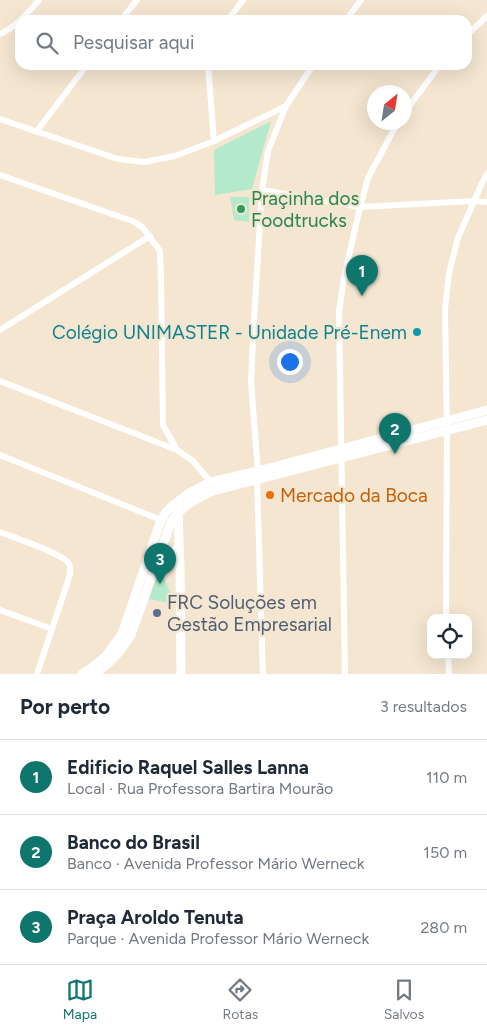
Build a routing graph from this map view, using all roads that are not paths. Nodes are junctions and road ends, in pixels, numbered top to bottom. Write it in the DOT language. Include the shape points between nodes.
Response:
graph roads {
  1 [pos="39,0"];
  2 [pos="137,0"];
  3 [pos="243,0"];
  4 [pos="359,1"];
  5 [pos="26,15"];
  6 [pos="126,15"];
  7 [pos="232,15"];
  8 [pos="349,15"];
  9 [pos="487,16"];
  10 [pos="15,24"];
  11 [pos="472,30"];
  12 [pos="0,34"];
  13 [pos="83,70"];
  14 [pos="208,70"];
  15 [pos="310,70"];
  16 [pos="436,70"];
  17 [pos="412,101"];
  18 [pos="286,106"];
  19 [pos="0,119"];
  20 [pos="394,130"];
  21 [pos="36,132"];
  22 [pos="214,141"];
  23 [pos="487,174"];
  24 [pos="0,175"];
  25 [pos="262,190"];
  26 [pos="474,201"];
  27 [pos="487,202"];
  28 [pos="360,208"];
  29 [pos="150,236"];
  30 [pos="0,330"];
  31 [pos="0,381"];
  32 [pos="487,410"];
  33 [pos="487,420"];
  34 [pos="447,425"];
  35 [pos="177,450"];
  36 [pos="341,453"];
  37 [pos="0,455"];
  38 [pos="257,476"];
  39 [pos="211,482"];
  40 [pos="178,512"];
  41 [pos="161,520"];
  42 [pos="0,532"];
  43 [pos="153,543"];
  44 [pos="179,549"];
  45 [pos="162,555"];
  46 [pos="180,566"];
  47 [pos="0,610"];
  48 [pos="446,614"];
  49 [pos="52,629"];
  50 [pos="448,659"];
  51 [pos="37,674"];
  52 [pos="82,674"];
  53 [pos="95,674"];
  54 [pos="180,674"];
  55 [pos="263,674"];
  56 [pos="345,674"];
  57 [pos="449,674"];
  1 -- 5 [label="street"];
  2 -- 6 [label="street"];
  3 -- 7 [label="street"];
  4 -- 8 [label="street"];
  9 -- 11 [label="street"];
  10 -- 12 [label="street"];
  13 -- 21 [label="street"];
  14 -- 22 [label="street"];
  15 -- 18 [label="street"];
  16 -- 17 [label="street"];
  18 -- 22 [label="street"];
  18 -- 25 [label="street" via="268,151"];
  19 -- 21 [label="street"];
  20 -- 28 [label="street" via="368,178"];
  21 -- 22 [label="street" via="118,159 144,162 176,156"];
  23 -- 26 [label="street"];
  24 -- 29 [label="street" via="135,222"];
  25 -- 28 [label="street"];
  25 -- 38 [label="street" via="251,382"];
  26 -- 27 [label="street"];
  26 -- 28 [label="street"];
  26 -- 34 [label="street" via="458,238 445,308"];
  28 -- 36 [label="street" via="344,277 340,312"];
  29 -- 30 [label="street"];
  29 -- 35 [label="street" via="160,251 162,277 163,425"];
  31 -- 35 [label="street"];
  32 -- 34 [label="main road"];
  33 -- 34 [label="main road"];
  34 -- 36 [label="main road"];
  34 -- 48 [label="street"];
  35 -- 39 [label="street" via="193,461"];
  36 -- 38 [label="main road"];
  36 -- 56 [label="street"];
  37 -- 41 [label="street"];
  38 -- 39 [label="main road"];
  38 -- 40 [label="main road" via="212,491"];
  38 -- 55 [label="street"];
  39 -- 41 [label="main road" via="172,506"];
  40 -- 44 [label="main road"];
  40 -- 45 [label="main road" via="171,522"];
  41 -- 43 [label="main road"];
  42 -- 49 [label="street" via="64,558 69,564 70,573"];
  43 -- 45 [label="main road" via="155,550"];
  43 -- 52 [label="main road" via="122,634 106,656"];
  44 -- 45 [label="main road"];
  44 -- 46 [label="main road"];
  45 -- 46 [label="main road"];
  45 -- 53 [label="main road" via="130,635 111,662"];
  46 -- 54 [label="main road"];
  47 -- 49 [label="street"];
  49 -- 51 [label="street"];
  50 -- 57 [label="street"];
}
